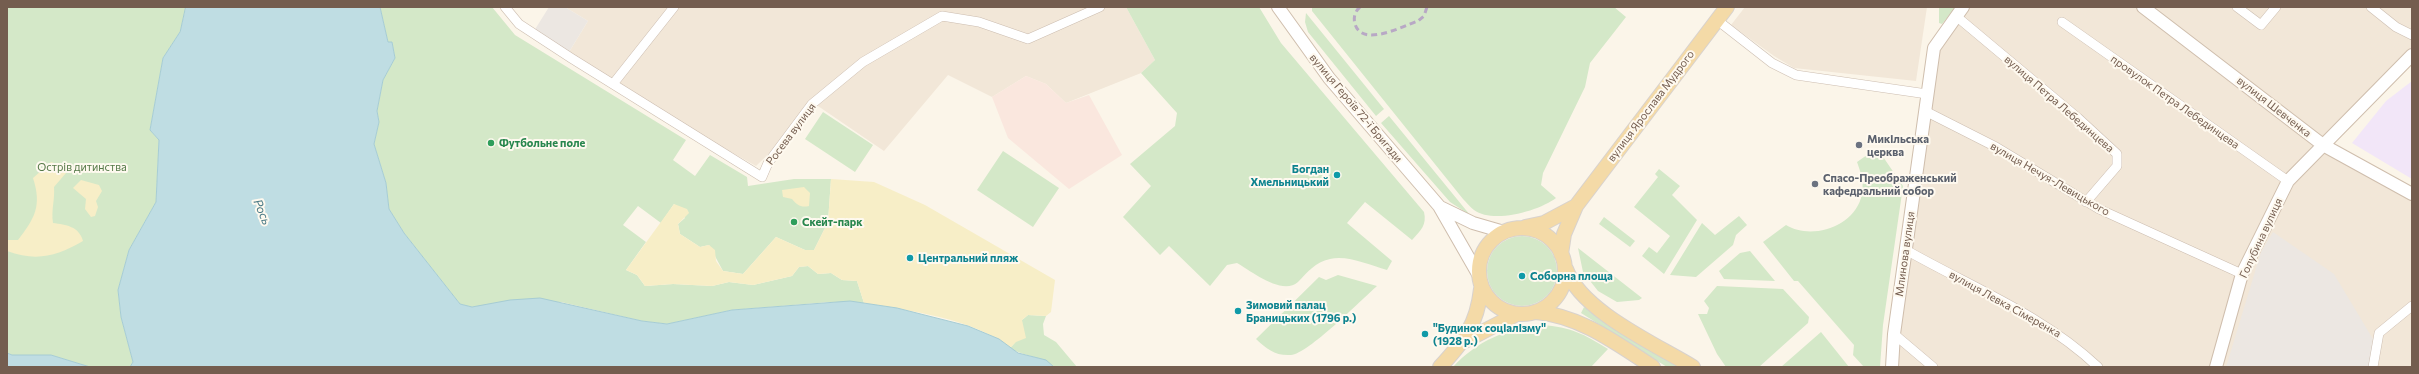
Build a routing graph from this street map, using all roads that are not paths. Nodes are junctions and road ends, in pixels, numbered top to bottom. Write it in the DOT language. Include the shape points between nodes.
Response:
graph roads {
  1 [pos="505,7"];
  2 [pos="674,7"];
  3 [pos="1100,7"];
  4 [pos="1278,7"];
  5 [pos="1727,7"];
  6 [pos="2143,7"];
  7 [pos="2237,7"];
  8 [pos="2276,7"];
  9 [pos="2371,7"];
  10 [pos="1959,11"];
  11 [pos="1717,20"];
  12 [pos="2062,22"];
  13 [pos="2412,35"];
  14 [pos="2412,55"];
  15 [pos="613,84"];
  16 [pos="1927,94"];
  17 [pos="1925,111"];
  18 [pos="2323,145"];
  19 [pos="2288,181"];
  20 [pos="2412,194"];
  21 [pos="2086,202"];
  22 [pos="1439,206"];
  23 [pos="1576,206"];
  24 [pos="1523,228"];
  25 [pos="1504,232"];
  26 [pos="1906,250"];
  27 [pos="1563,259"];
  28 [pos="1478,274"];
  29 [pos="2242,274"];
  30 [pos="1481,289"];
  31 [pos="2412,306"];
  32 [pos="1536,312"];
  33 [pos="1517,314"];
  34 [pos="1894,334"];
  35 [pos="1463,342"];
  36 [pos="1440,367"];
  37 [pos="1654,367"];
  38 [pos="1693,367"];
  39 [pos="1892,367"];
  40 [pos="1932,367"];
  41 [pos="2098,367"];
  42 [pos="2216,367"];
  43 [pos="2373,367"];
  1 -- 15 [label="street, Росева вулиця" via="519,24"];
  2 -- 15 [label="street"];
  3 -- 15 [label="street, Росева вулиця" via="1028,39 980,22 942,16 863,62 812,104 768,163 762,177"];
  4 -- 22 [label="street, вулиця Героїв 72-ї Бригади" via="1329,78"];
  5 -- 11 [label="main road, вулиця Ярослава Мудрого"];
  6 -- 18 [label="street, вулиця Шевченка"];
  7 -- 8 [label="street" via="2261,25"];
  9 -- 13 [label="street" via="2396,27"];
  10 -- 16 [label="street, Млинова вулиця" via="1934,48"];
  10 -- 21 [label="street, вулиця Петра Лебединцева" via="2117,154 2117,166"];
  11 -- 16 [label="street" via="1772,63 1796,75"];
  11 -- 23 [label="main road, вулиця Ярослава Мудрого"];
  12 -- 19 [label="street, провулок Петра Лебединцева"];
  14 -- 18 [label="street, Голубина вулиця"];
  16 -- 17 [label="street, Млинова вулиця"];
  17 -- 21 [label="street, вулиця Нечуя-Левицького" via="1996,147"];
  17 -- 26 [label="street, Млинова вулиця"];
  18 -- 19 [label="street, Голубина вулиця"];
  18 -- 20 [label="street, вулиця Шевченка"];
  19 -- 29 [label="street, Голубина вулиця"];
  21 -- 29 [label="street, вулиця Нечуя-Левицького"];
  22 -- 25 [label="street, вулиця Героїв 72-ї Бригади" via="1473,223"];
  22 -- 28 [label="street, вулиця Героїв 72-ї Бригади"];
  23 -- 24 [label="main road, вулиця Ярослава Мудрого" via="1544,223"];
  23 -- 27 [label="main road, вулиця Ярослава Мудрого" via="1564,234"];
  24 -- 25 [label="main road"];
  24 -- 27 [label="main road" via="1532,229 1549,238"];
  25 -- 28 [label="main road" via="1484,250"];
  26 -- 34 [label="street, Млинова вулиця"];
  26 -- 41 [label="street, вулиця Левка Сімеренка" via="2070,341"];
  27 -- 32 [label="main road" via="1564,282 1560,292 1547,306"];
  27 -- 38 [label="main road" via="1570,282 1582,296 1604,313"];
  28 -- 30 [label="main road"];
  29 -- 42 [label="street, Голубина вулиця"];
  30 -- 33 [label="main road" via="1493,304 1504,311"];
  30 -- 35 [label="main road" via="1479,311"];
  31 -- 43 [label="street" via="2378,333"];
  32 -- 33 [label="main road"];
  32 -- 37 [label="main road" via="1570,318 1600,333"];
  33 -- 35 [label="main road"];
  34 -- 39 [label="street, Млинова вулиця"];
  34 -- 40 [label="street"];
  35 -- 36 [label="main road"];
}
